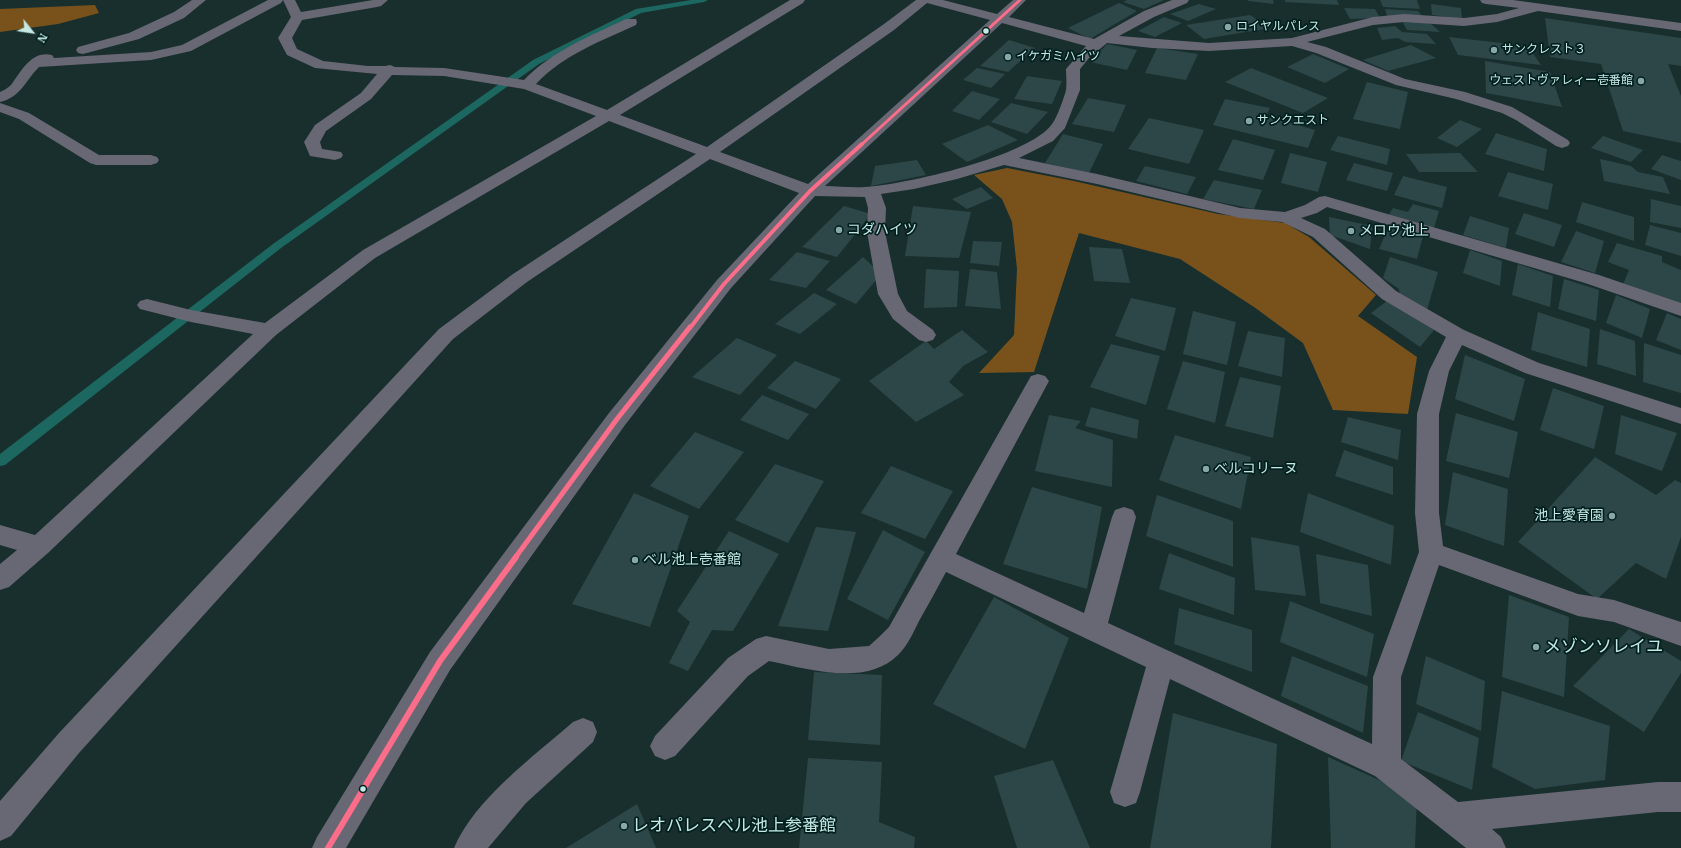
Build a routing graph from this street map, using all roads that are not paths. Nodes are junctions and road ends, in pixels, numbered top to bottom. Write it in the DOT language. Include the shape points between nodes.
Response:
graph roads {
  1 [pos="200,0"];
  2 [pos="277,0"];
  3 [pos="290,0"];
  4 [pos="382,0"];
  5 [pos="799,0"];
  6 [pos="924,0"];
  7 [pos="929,0"];
  8 [pos="1020,0"];
  9 [pos="1183,0"];
  10 [pos="1486,0"];
  11 [pos="1562,0"];
  12 [pos="1539,7"];
  13 [pos="1681,16"];
  14 [pos="297,17"];
  15 [pos="1000,18"];
  16 [pos="631,22"];
  17 [pos="1681,27"];
  18 [pos="1101,42"];
  19 [pos="1292,42"];
  20 [pos="35,64"];
  21 [pos="390,69"];
  22 [pos="527,85"];
  23 [pos="0,98"];
  24 [pos="0,107"];
  25 [pos="607,116"];
  26 [pos="1562,143"];
  27 [pos="707,154"];
  28 [pos="335,155"];
  29 [pos="151,160"];
  30 [pos="1003,160"];
  31 [pos="810,191"];
  32 [pos="872,191"];
  33 [pos="1286,217"];
  34 [pos="147,305"];
  35 [pos="1681,310"];
  36 [pos="268,330"];
  37 [pos="1457,334"];
  38 [pos="926,335"];
  39 [pos="1038,381"];
  40 [pos="1681,416"];
  41 [pos="1124,517"];
  42 [pos="0,535"];
  43 [pos="39,546"];
  44 [pos="1431,552"];
  45 [pos="940,558"];
  46 [pos="0,579"];
  47 [pos="1093,628"];
  48 [pos="1681,634"];
  49 [pos="1161,661"];
  50 [pos="583,732"];
  51 [pos="665,746"];
  52 [pos="1386,766"];
  53 [pos="1125,792"];
  54 [pos="1681,797"];
  55 [pos="1454,818"];
  56 [pos="0,825"];
  57 [pos="328,848"];
  58 [pos="470,848"];
  59 [pos="1490,848"];
  1 -- 20 [label="street" via="179,15 134,36 51,56"];
  2 -- 20 [label="street" via="186,48 151,56"];
  3 -- 14 [label="street"];
  4 -- 14 [label="street"];
  5 -- 25 [label="street"];
  6 -- 27 [label="street"];
  7 -- 15 [label="street"];
  8 -- 15 [label="street"];
  9 -- 18 [label="street" via="1149,14"];
  10 -- 12 [label="street"];
  11 -- 13 [label="street"];
  12 -- 17 [label="street"];
  12 -- 19 [label="street" via="1497,18 1464,22 1404,18 1373,21"];
  14 -- 21 [label="street" via="284,38 292,52 320,65 368,70"];
  15 -- 18 [label="street"];
  15 -- 31 [label="street"];
  16 -- 22 [label="street" via="564,55 538,72"];
  18 -- 19 [label="street" via="1209,47"];
  18 -- 30 [label="street" via="1073,69 1073,90 1060,125 1048,138"];
  19 -- 26 [label="street" via="1321,50 1401,82 1460,95 1507,110"];
  20 -- 23 [label="street" via="25,73 15,89"];
  21 -- 22 [label="street" via="444,72"];
  21 -- 28 [label="street" via="366,96 320,128 312,142 316,153"];
  22 -- 25 [label="street"];
  24 -- 29 [label="street" via="24,116 96,160"];
  25 -- 27 [label="street"];
  25 -- 36 [label="street" via="369,254"];
  27 -- 31 [label="street"];
  27 -- 56 [label="street" via="520,278 446,334 69,743"];
  30 -- 32 [label="street" via="957,174"];
  30 -- 33 [label="street" via="1240,213"];
  31 -- 32 [label="street"];
  31 -- 57 [label="street" via="724,284 617,420 440,661"];
  32 -- 38 [label="street" via="877,208 876,232 888,294 900,315"];
  33 -- 35 [label="street" via="1326,201 1592,278"];
  33 -- 37 [label="street" via="1319,233 1390,295"];
  34 -- 36 [label="street"];
  36 -- 43 [label="street"];
  37 -- 40 [label="street" via="1532,368"];
  37 -- 44 [label="street" via="1439,371 1428,414 1427,513"];
  39 -- 45 [label="street"];
  41 -- 47 [label="street"];
  42 -- 43 [label="street"];
  43 -- 46 [label="street"];
  44 -- 48 [label="street" via="1578,605 1614,611"];
  44 -- 52 [label="street" via="1387,677"];
  45 -- 47 [label="street"];
  45 -- 51 [label="street" via="898,635 874,658 829,661 766,648 738,668"];
  47 -- 49 [label="street"];
  49 -- 52 [label="street"];
  49 -- 53 [label="street"];
  50 -- 58 [label="street" via="515,792"];
  52 -- 55 [label="street"];
  54 -- 55 [label="street"];
  55 -- 59 [label="street"];
}
